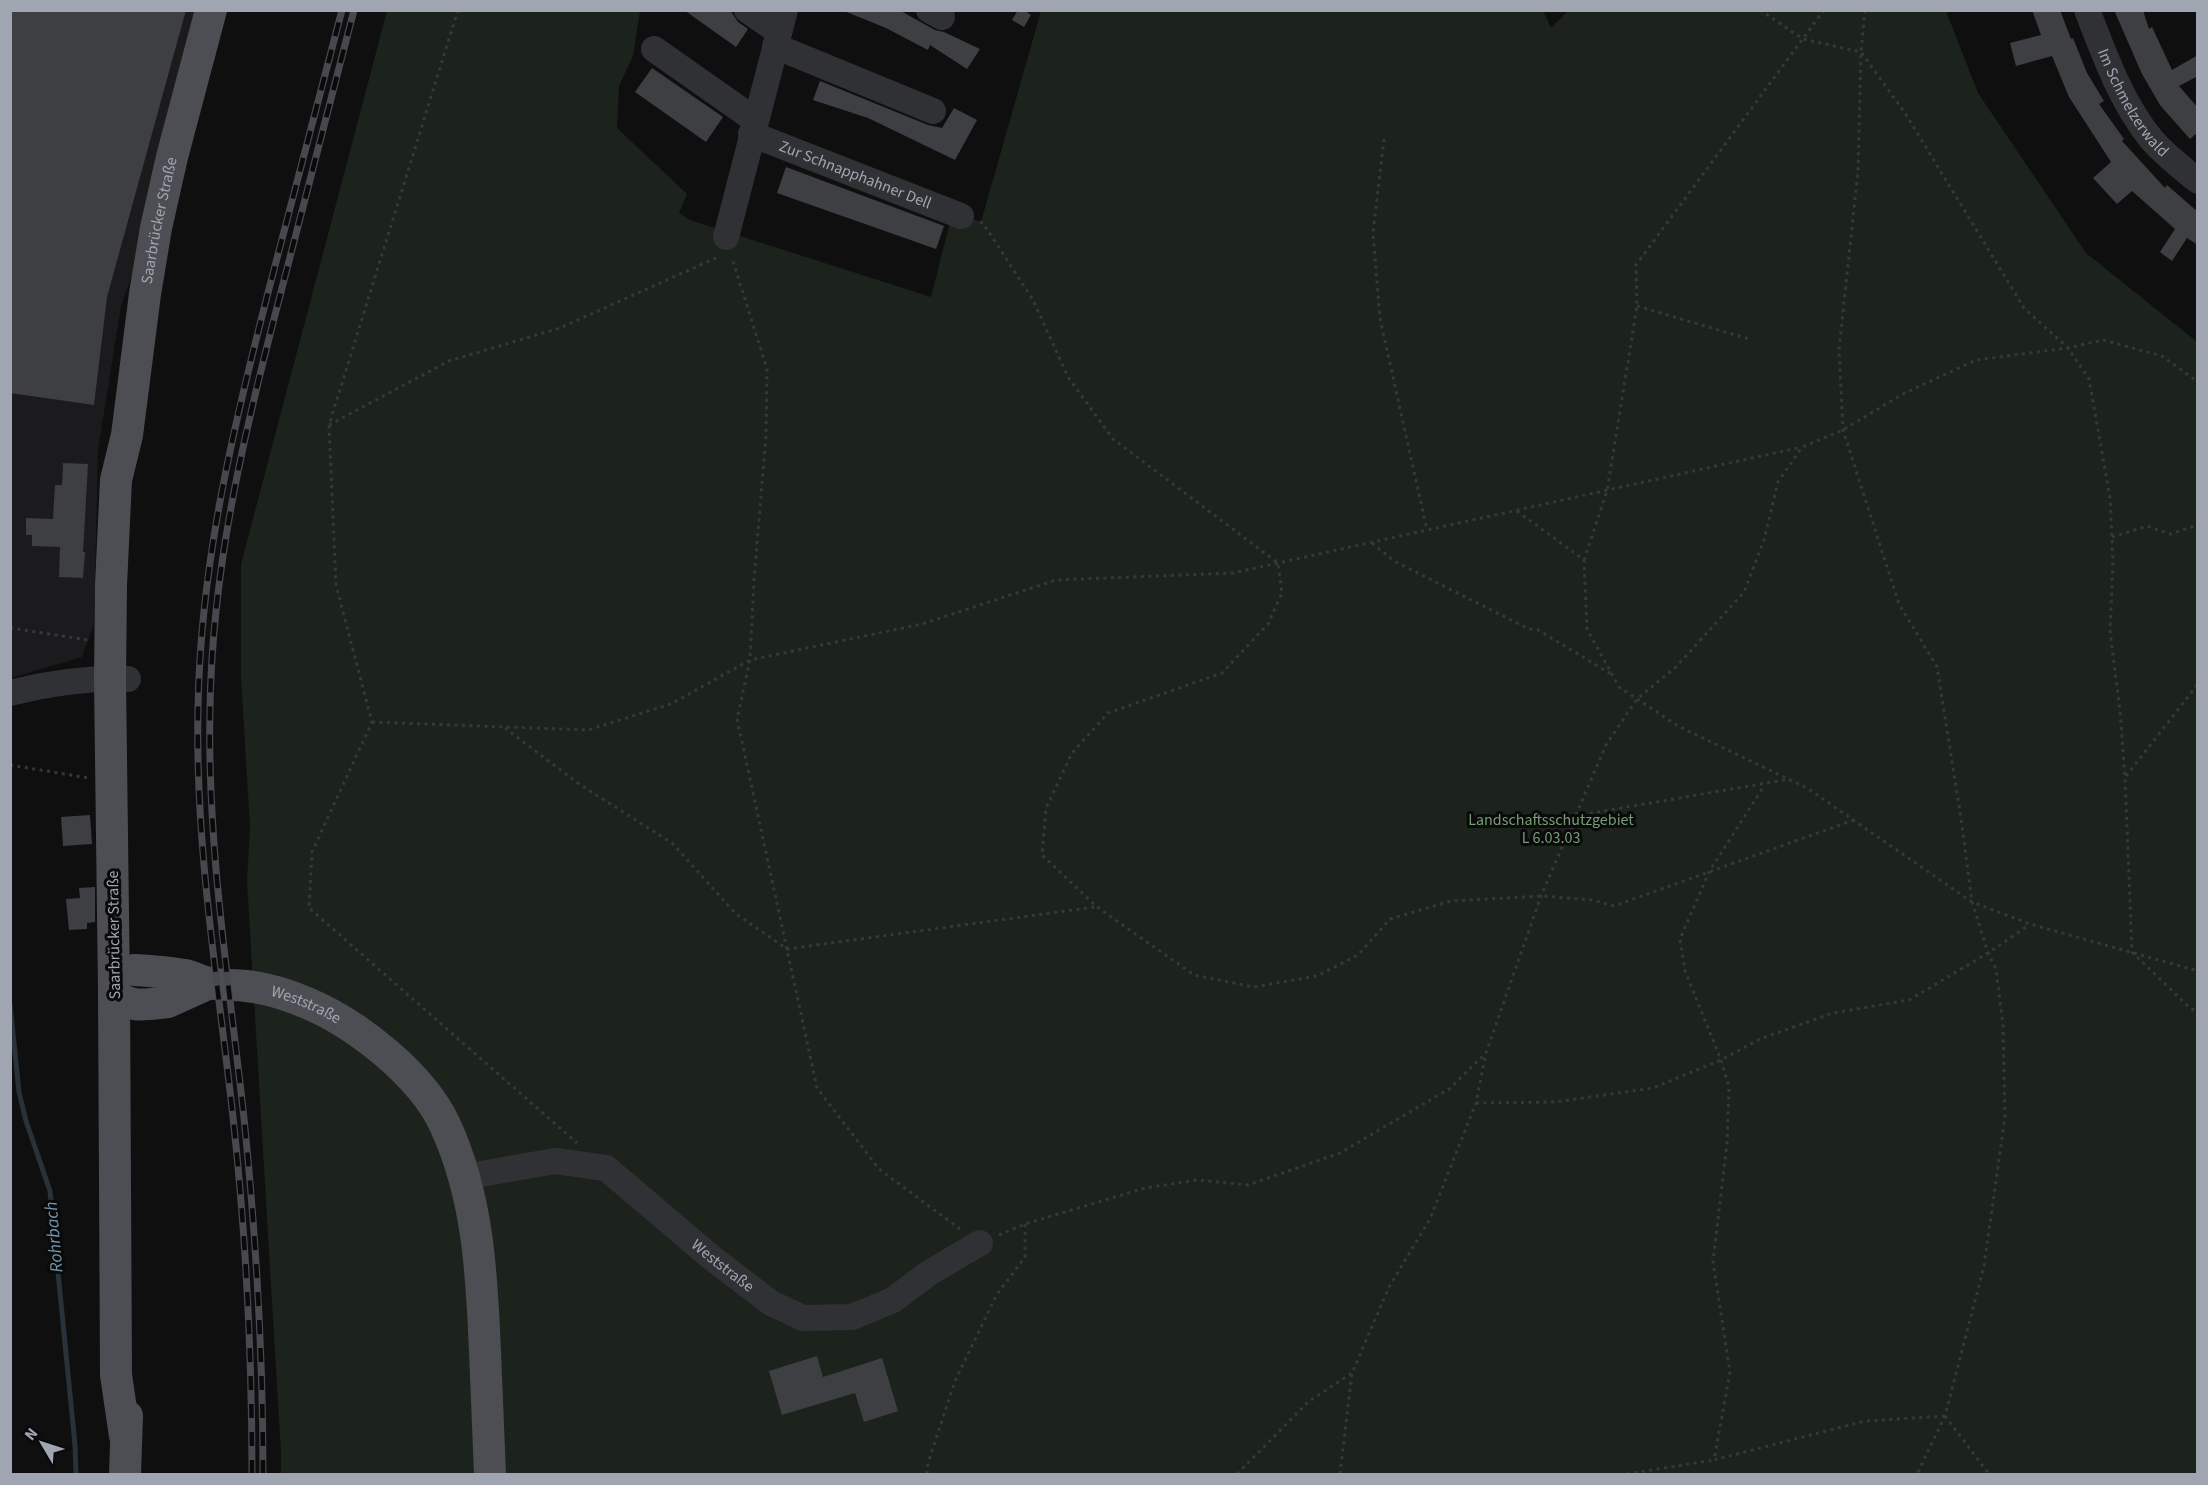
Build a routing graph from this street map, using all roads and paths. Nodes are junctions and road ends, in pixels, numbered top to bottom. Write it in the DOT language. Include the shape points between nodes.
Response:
graph roads {
  1 [pos="211,10"];
  2 [pos="458,10"];
  3 [pos="747,10"];
  4 [pos="1760,10"];
  5 [pos="1824,10"];
  6 [pos="1864,10"];
  7 [pos="2087,10"];
  8 [pos="780,29"];
  9 [pos="1803,39"];
  10 [pos="654,49"];
  11 [pos="1861,51"];
  12 [pos="933,111"];
  13 [pos="753,127"];
  14 [pos="1384,139"];
  15 [pos="2198,181"];
  16 [pos="961,216"];
  17 [pos="728,244"];
  18 [pos="1637,306"];
  19 [pos="1749,339"];
  20 [pos="2068,348"];
  21 [pos="2198,382"];
  22 [pos="329,425"];
  23 [pos="1843,430"];
  24 [pos="127,435"];
  25 [pos="1802,447"];
  26 [pos="1607,490"];
  27 [pos="1517,511"];
  28 [pos="2198,525"];
  29 [pos="1427,530"];
  30 [pos="2112,537"];
  31 [pos="1372,543"];
  32 [pos="1584,560"];
  33 [pos="1278,563"];
  34 [pos="10,628"];
  35 [pos="110,644"];
  36 [pos="750,660"];
  37 [pos="1612,675"];
  38 [pos="119,679"];
  39 [pos="2198,684"];
  40 [pos="10,693"];
  41 [pos="1637,699"];
  42 [pos="372,722"];
  43 [pos="504,727"];
  44 [pos="10,765"];
  45 [pos="2125,777"];
  46 [pos="1790,779"];
  47 [pos="111,781"];
  48 [pos="1762,789"];
  49 [pos="1575,816"];
  50 [pos="1854,820"];
  51 [pos="1710,872"];
  52 [pos="1541,896"];
  53 [pos="1972,902"];
  54 [pos="1097,907"];
  55 [pos="2030,924"];
  56 [pos="787,949"];
  57 [pos="2132,952"];
  58 [pos="1988,953"];
  59 [pos="2198,971"];
  60 [pos="128,989"];
  61 [pos="2198,1012"];
  62 [pos="1486,1053"];
  63 [pos="1721,1060"];
  64 [pos="1476,1103"];
  65 [pos="579,1144"];
  66 [pos="464,1178"];
  67 [pos="1025,1224"];
  68 [pos="980,1243"];
  69 [pos="1352,1372"];
  70 [pos="1946,1416"];
  71 [pos="1714,1460"];
  72 [pos="125,1474"];
  73 [pos="490,1474"];
  74 [pos="927,1474"];
  75 [pos="1238,1474"];
  76 [pos="1340,1474"];
  77 [pos="1627,1474"];
  78 [pos="1917,1474"];
  79 [pos="1989,1474"];
  1 -- 24 [label="main road, Saarbrücker Straße" via="156,228"];
  2 -- 22 [label="path"];
  3 -- 8 [label="street"];
  4 -- 9 [label="path"];
  5 -- 9 [label="path"];
  6 -- 11 [label="path"];
  7 -- 15 [label="street, Im Schmelzerwald" via="2114,78 2133,113 2153,141"];
  8 -- 12 [label="street"];
  8 -- 13 [label="street"];
  9 -- 11 [label="path"];
  9 -- 18 [label="path" via="1636,265"];
  10 -- 13 [label="street, Zur Schnapphahner Dell"];
  11 -- 20 [label="path" via="1905,113 2024,308"];
  11 -- 23 [label="path" via="1858,171 1839,350"];
  13 -- 16 [label="street, Zur Schnapphahner Dell"];
  13 -- 17 [label="street"];
  14 -- 29 [label="path" via="1372,233 1380,319"];
  16 -- 33 [label="path" via="983,223 1033,300 1068,377 1113,439"];
  17 -- 22 [label="path" via="560,328 449,361"];
  17 -- 36 [label="path" via="766,369 766,435"];
  18 -- 19 [label="path"];
  18 -- 26 [label="path"];
  20 -- 21 [label="path" via="2103,340 2162,356"];
  20 -- 23 [label="path" via="1976,360 1903,394"];
  20 -- 30 [label="path" via="2089,379 2110,498"];
  22 -- 42 [label="path" via="336,585"];
  23 -- 25 [label="path"];
  23 -- 53 [label="path" via="1899,604 1937,667"];
  24 -- 35 [label="main road, Saarbrücker Straße" via="116,480"];
  24 -- 38 [label="main road, Saarbrücker Straße" via="132,481"];
  25 -- 26 [label="path"];
  25 -- 41 [label="path" via="1778,482 1764,540 1744,592 1676,667"];
  26 -- 27 [label="path"];
  26 -- 32 [label="path"];
  27 -- 29 [label="path"];
  27 -- 32 [label="path"];
  28 -- 30 [label="path" via="2170,534 2147,526"];
  29 -- 31 [label="path"];
  30 -- 45 [label="path" via="2109,631"];
  31 -- 33 [label="path"];
  31 -- 37 [label="path" via="1394,561 1528,629 1538,630"];
  32 -- 37 [label="path" via="1587,629"];
  33 -- 36 [label="path" via="1233,573 1056,580 922,624"];
  33 -- 54 [label="path" via="1282,593 1268,624 1222,673 1108,713 1072,753 1046,808 1042,855"];
  34 -- 35 [label="path"];
  35 -- 38 [label="main road, Saarbrücker Straße"];
  36 -- 43 [label="path" via="671,704 588,730"];
  36 -- 56 [label="path" via="737,719"];
  37 -- 41 [label="path" via="1619,687"];
  38 -- 40 [label="street" via="62,683"];
  38 -- 47 [label="main road, Saarbrücker Straße"];
  38 -- 60 [label="main road, Saarbrücker Straße"];
  39 -- 45 [label="path"];
  41 -- 46 [label="path" via="1678,726"];
  41 -- 49 [label="path" via="1606,745"];
  42 -- 43 [label="path"];
  42 -- 65 [label="path" via="312,852 309,908"];
  43 -- 56 [label="path" via="579,784 672,843 736,914"];
  44 -- 47 [label="path"];
  45 -- 57 [label="path"];
  46 -- 49 [label="path"];
  46 -- 50 [label="path"];
  47 -- 60 [label="main road, Saarbrücker Straße"];
  48 -- 51 [label="path"];
  49 -- 52 [label="path"];
  50 -- 51 [label="path"];
  50 -- 53 [label="path"];
  51 -- 52 [label="path" via="1614,906 1593,900"];
  51 -- 63 [label="path" via="1680,939 1685,970"];
  52 -- 54 [label="path" via="1451,902 1390,919 1358,955 1317,976 1253,987 1194,975"];
  52 -- 62 [label="path"];
  53 -- 55 [label="path"];
  53 -- 58 [label="path"];
  54 -- 56 [label="path"];
  55 -- 57 [label="path"];
  55 -- 58 [label="path"];
  56 -- 68 [label="path" via="817,1088 879,1169"];
  57 -- 59 [label="path"];
  57 -- 61 [label="path"];
  58 -- 63 [label="path" via="1909,1000 1833,1013 1760,1039"];
  58 -- 70 [label="path" via="1995,969 2003,1025 2005,1117 1984,1266"];
  60 -- 66 [label="main road, Weststraße" via="186,975 210,983 279,993 341,1020 369,1038 424,1092 444,1122"];
  60 -- 72 [label="main road, Saarbrücker Straße" via="131,1376 124,1436"];
  62 -- 64 [label="path"];
  62 -- 67 [label="path" via="1449,1089 1340,1153 1248,1185 1197,1180 1145,1188"];
  63 -- 64 [label="path" via="1653,1088 1555,1102"];
  63 -- 71 [label="path" via="1728,1087 1727,1143 1713,1262 1730,1372"];
  64 -- 69 [label="path" via="1430,1220 1389,1287"];
  66 -- 68 [label="street, Weststraße" via="555,1161 606,1168 771,1303 803,1318 852,1317 893,1300 929,1272"];
  66 -- 73 [label="main road, Weststraße" via="483,1282"];
  67 -- 68 [label="path"];
  67 -- 74 [label="path" via="1025,1257 996,1296 955,1380"];
  69 -- 75 [label="path" via="1308,1402"];
  69 -- 76 [label="path"];
  70 -- 71 [label="path" via="1865,1421"];
  70 -- 78 [label="path"];
  70 -- 79 [label="path"];
  71 -- 77 [label="path"];
}
